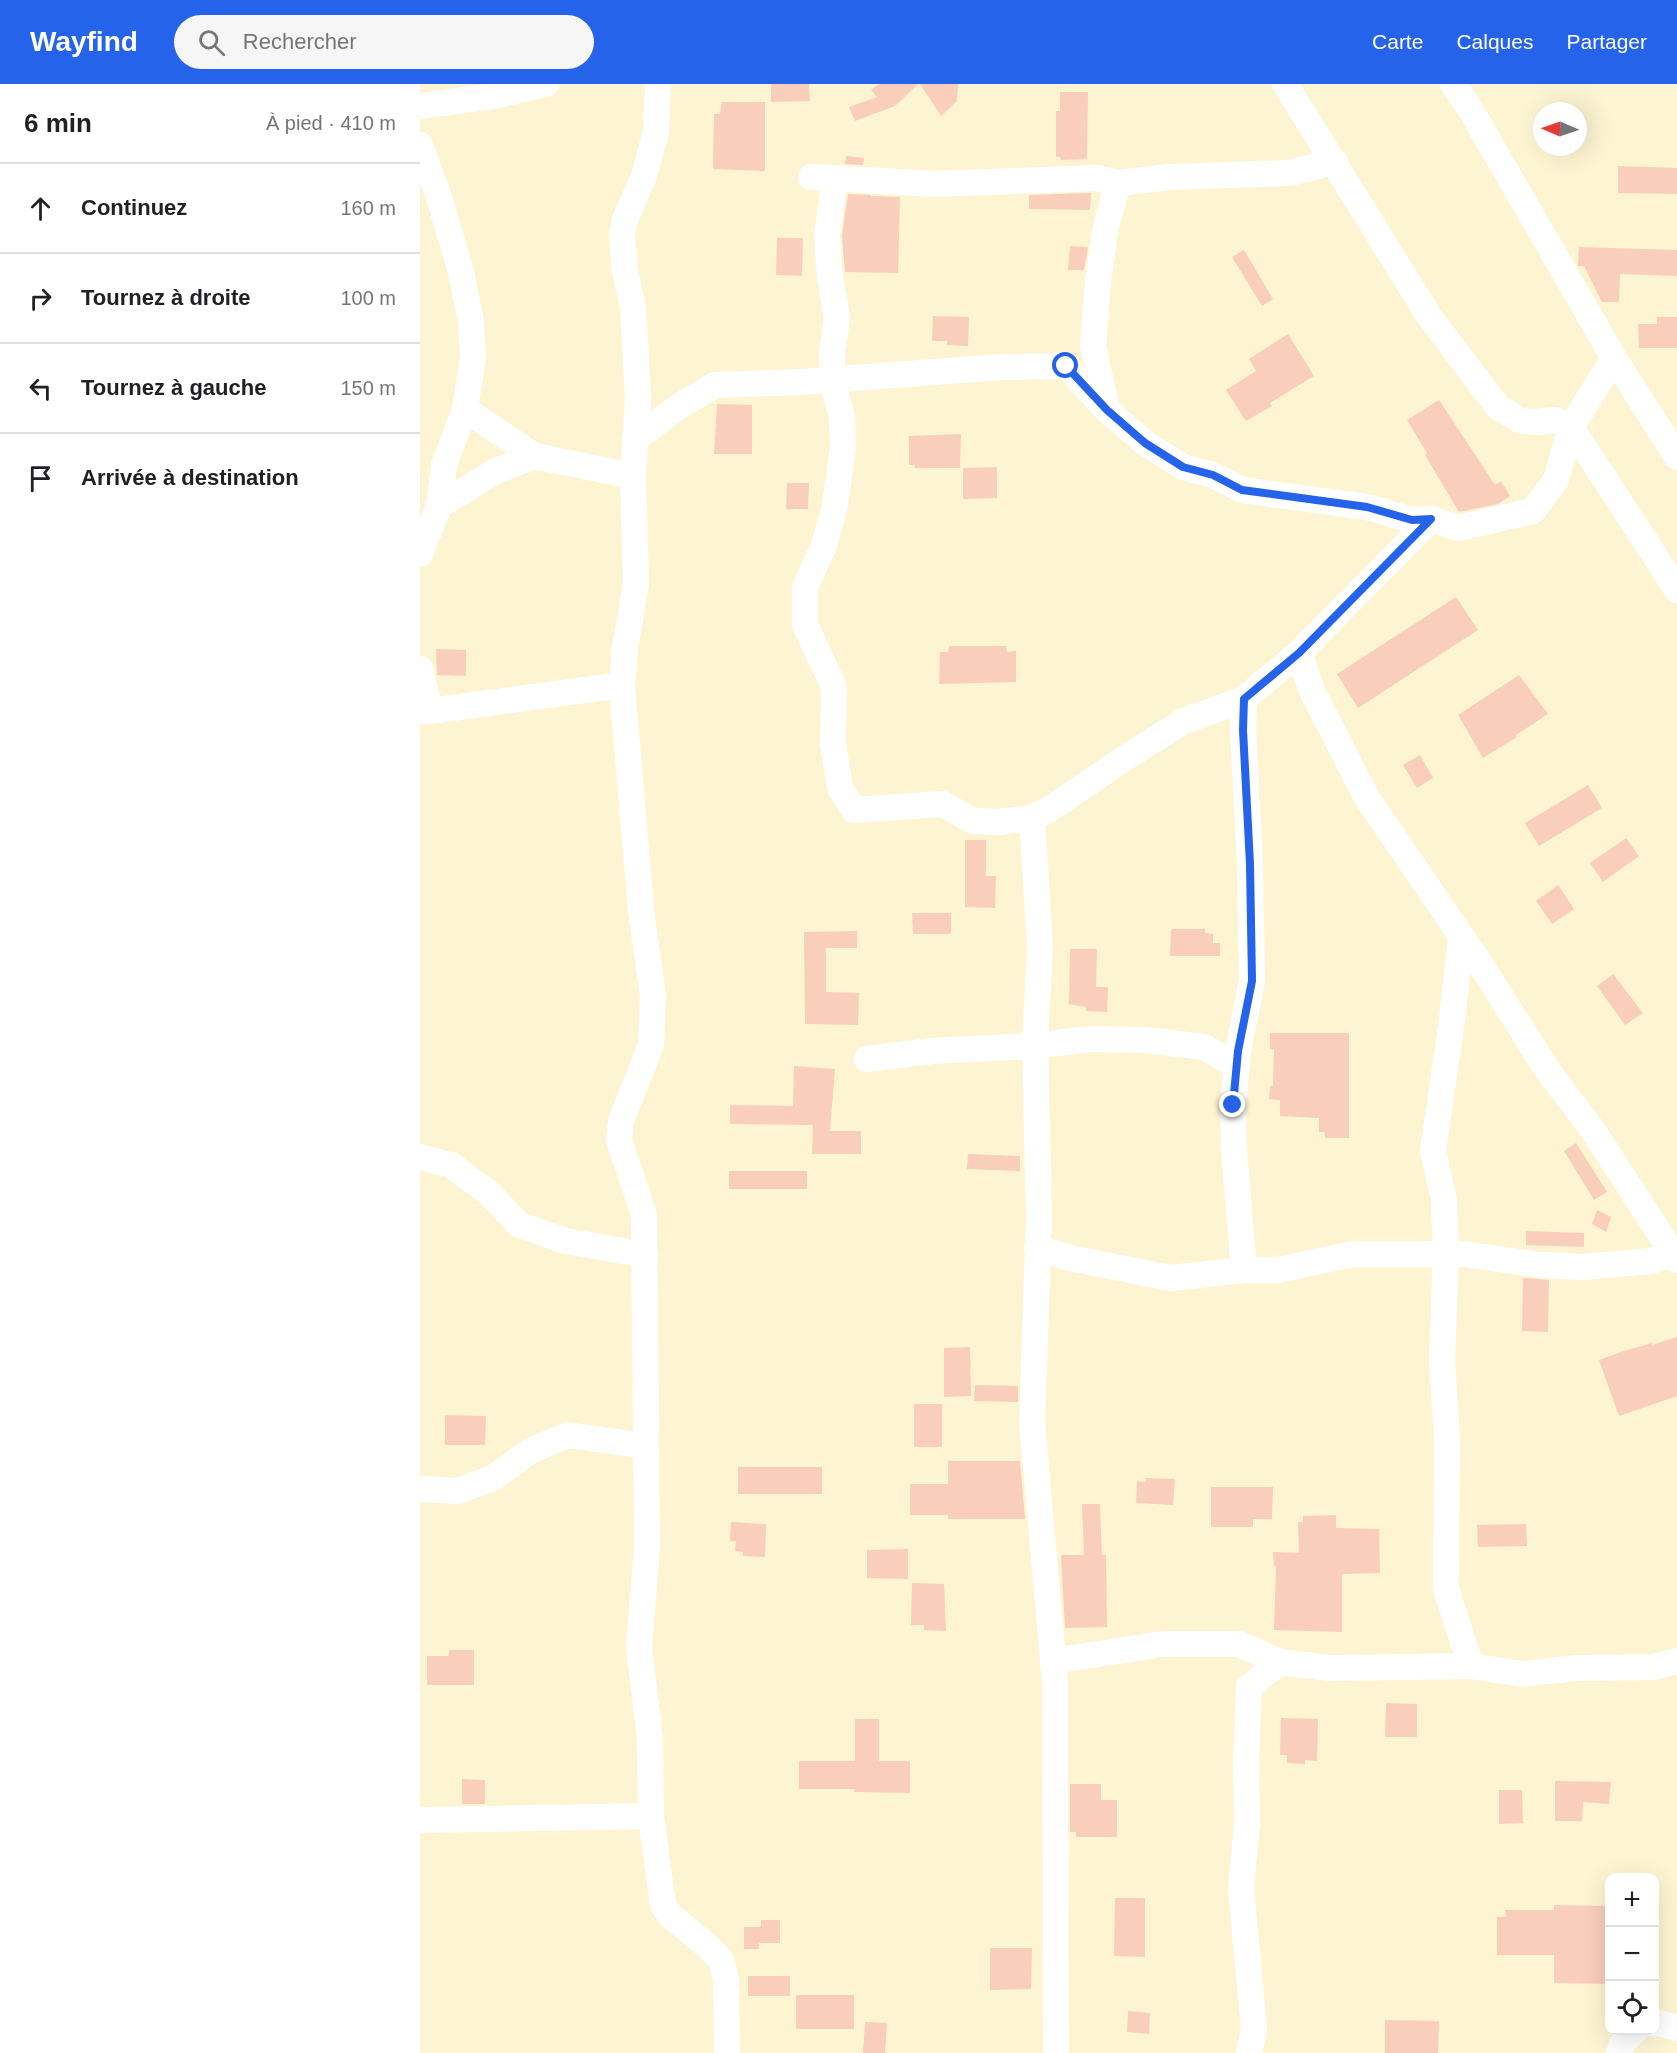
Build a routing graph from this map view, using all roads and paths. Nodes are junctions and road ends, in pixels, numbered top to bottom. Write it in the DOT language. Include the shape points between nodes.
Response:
graph roads {
  1 [pos="546,84"];
  2 [pos="1286,84"];
  3 [pos="1453,84"];
  4 [pos="653,89"];
  5 [pos="420,105"];
  6 [pos="420,145"];
  7 [pos="1335,162"];
  8 [pos="1118,183"];
  9 [pos="1614,358"];
  10 [pos="832,380"];
  11 [pos="465,409"];
  12 [pos="1107,410"];
  13 [pos="1571,427"];
  14 [pos="636,439"];
  15 [pos="534,456"];
  16 [pos="1677,457"];
  17 [pos="633,476"];
  18 [pos="439,506"];
  19 [pos="1431,519"];
  20 [pos="420,554"];
  21 [pos="1677,590"];
  22 [pos="1299,653"];
  23 [pos="420,669"];
  24 [pos="622,685"];
  25 [pos="1244,699"];
  26 [pos="425,711"];
  27 [pos="1032,818"];
  28 [pos="1461,936"];
  29 [pos="1035,1046"];
  30 [pos="867,1059"];
  31 [pos="1237,1066"];
  32 [pos="420,1157"];
  33 [pos="1038,1248"];
  34 [pos="1446,1254"];
  35 [pos="645,1255"];
  36 [pos="1676,1256"];
  37 [pos="1244,1270"];
  38 [pos="645,1446"];
  39 [pos="420,1489"];
  40 [pos="1053,1661"];
  41 [pos="1677,1661"];
  42 [pos="1280,1662"];
  43 [pos="1471,1666"];
  44 [pos="651,1816"];
  45 [pos="420,1820"];
  46 [pos="1659,2023"];
  47 [pos="1677,2028"];
  48 [pos="1631,2035"];
  49 [pos="727,2053"];
  50 [pos="1056,2053"];
  51 [pos="1249,2053"];
  52 [pos="1619,2053"];
  1 -- 5 [label="street" via="494,96"];
  2 -- 7 [label="street"];
  3 -- 9 [label="street"];
  4 -- 14 [label="street" via="656,131 622,237 635,342"];
  6 -- 11 [label="street" via="446,218 471,322 473,357"];
  7 -- 8 [label="street" via="1288,173"];
  7 -- 13 [label="street" via="1429,316 1498,407 1521,421 1555,420"];
  8 -- 10 [label="street" via="1097,178 943,184 823,178 837,317"];
  8 -- 12 [label="street" via="1106,227 1093,346"];
  9 -- 13 [label="street"];
  9 -- 16 [label="street"];
  10 -- 12 [label="street" via="1066,366"];
  10 -- 14 [label="street" via="715,385"];
  10 -- 27 [label="street" via="842,416 843,448 834,511 805,587 805,625 834,687 832,744 840,788 854,810 943,804 973,821"];
  11 -- 15 [label="street"];
  11 -- 18 [label="street" via="444,465"];
  12 -- 19 [label="street" via="1145,443 1183,467 1213,475 1242,490 1367,507 1412,520"];
  13 -- 19 [label="street" via="1556,480 1533,511 1458,528"];
  13 -- 21 [label="street"];
  14 -- 17 [label="street"];
  15 -- 17 [label="street"];
  15 -- 18 [label="street" via="494,472"];
  17 -- 24 [label="street" via="636,584"];
  18 -- 20 [label="street"];
  19 -- 22 [label="street"];
  22 -- 25 [label="street"];
  22 -- 28 [label="street" via="1312,693 1367,798"];
  23 -- 26 [label="street"];
  24 -- 26 [label="street"];
  24 -- 35 [label="street" via="641,911 653,996 651,1045 621,1121 619,1140 644,1214"];
  25 -- 27 [label="street" via="1184,721"];
  25 -- 31 [label="street" via="1252,981"];
  27 -- 29 [label="street" via="1040,946"];
  28 -- 34 [label="street" via="1433,1151 1444,1200"];
  28 -- 36 [label="street" via="1548,1071"];
  29 -- 30 [label="street"];
  29 -- 31 [label="street" via="1090,1039 1145,1041 1204,1047"];
  29 -- 33 [label="street"];
  31 -- 37 [label="street" via="1234,1150"];
  32 -- 35 [label="street" via="451,1165 490,1194 518,1224 565,1241"];
  33 -- 37 [label="street" via="1171,1278"];
  33 -- 40 [label="street" via="1032,1422"];
  34 -- 36 [label="street" via="1584,1267"];
  34 -- 37 [label="street" via="1353,1254 1278,1270"];
  34 -- 43 [label="street" via="1442,1360 1447,1438 1446,1589"];
  35 -- 38 [label="street"];
  38 -- 39 [label="street" via="568,1435 530,1451 493,1478 458,1491"];
  38 -- 44 [label="street" via="647,1548 639,1647 650,1739"];
  40 -- 42 [label="street" via="1163,1644 1239,1644"];
  40 -- 50 [label="street"];
  41 -- 43 [label="street" via="1654,1667 1576,1668 1522,1674"];
  42 -- 43 [label="street" via="1329,1668"];
  42 -- 51 [label="street" via="1249,1688 1247,1824 1241,1888 1254,2029"];
  44 -- 45 [label="street"];
  44 -- 49 [label="street" via="663,1905 721,1960 726,1979"];
  46 -- 47 [label="street"];
  48 -- 52 [label="street"];
}
